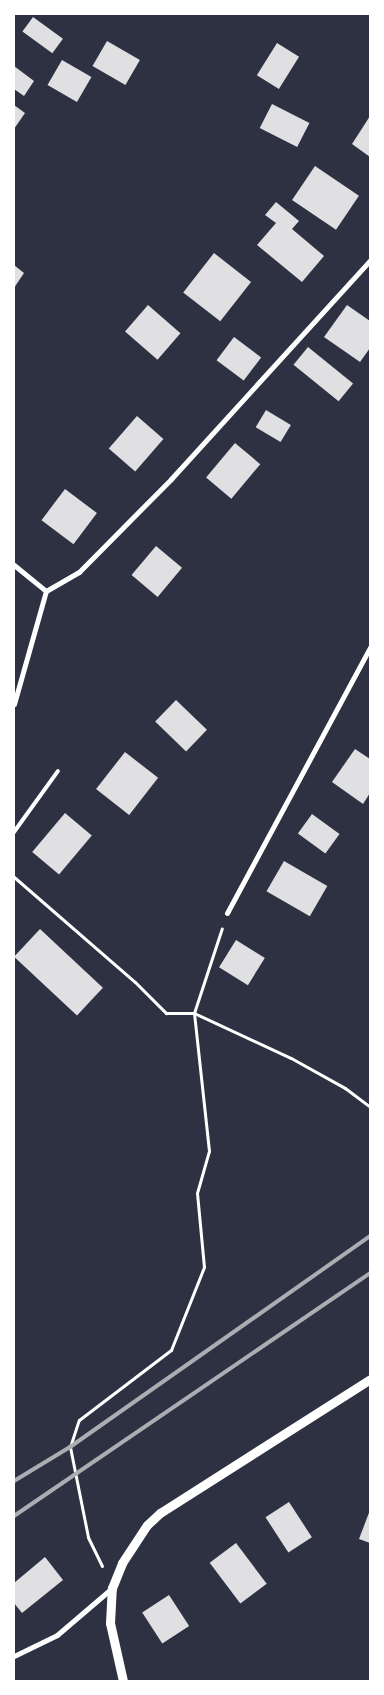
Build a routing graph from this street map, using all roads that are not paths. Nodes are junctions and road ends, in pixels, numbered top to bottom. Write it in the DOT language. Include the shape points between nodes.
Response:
graph roads {
  1 [pos="370,260"];
  2 [pos="14,566"];
  3 [pos="46,591"];
  4 [pos="370,647"];
  5 [pos="14,704"];
  6 [pos="58,771"];
  7 [pos="14,832"];
  8 [pos="227,913"];
  9 [pos="370,1379"];
  10 [pos="112,1588"];
  11 [pos="14,1656"];
  12 [pos="122,1681"];
  1 -- 3 [label="street" via="171,479 79,572"];
  2 -- 3 [label="street"];
  3 -- 5 [label="street"];
  4 -- 8 [label="street"];
  6 -- 7 [label="lane"];
  9 -- 10 [label="street" via="160,1513 136,1539"];
  10 -- 11 [label="street" via="57,1635"];
  10 -- 12 [label="street" via="110,1622"];
}
